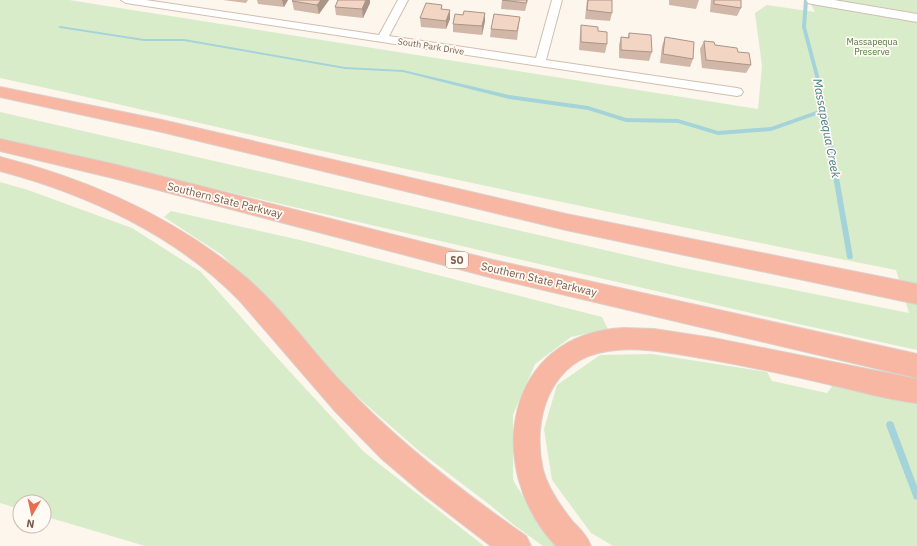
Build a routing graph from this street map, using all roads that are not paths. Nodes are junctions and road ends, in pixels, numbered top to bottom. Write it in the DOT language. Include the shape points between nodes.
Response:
graph roads {
  1 [pos="126,0"];
  2 [pos="187,0"];
  3 [pos="404,0"];
  4 [pos="557,0"];
  5 [pos="812,0"];
  6 [pos="178,8"];
  7 [pos="917,18"];
  8 [pos="382,39"];
  9 [pos="540,62"];
  10 [pos="0,92"];
  11 [pos="737,92"];
  12 [pos="0,145"];
  13 [pos="0,164"];
  14 [pos="917,294"];
  15 [pos="917,366"];
  16 [pos="917,391"];
  17 [pos="516,546"];
  18 [pos="576,546"];
  1 -- 6 [label="street, South Park Drive"];
  2 -- 6 [label="street"];
  3 -- 8 [label="street"];
  4 -- 9 [label="street"];
  5 -- 7 [label="street"];
  6 -- 8 [label="street, South Park Drive"];
  8 -- 9 [label="street, South Park Drive"];
  9 -- 11 [label="street, South Park Drive"];
  10 -- 14 [label="highway" via="162,126 566,222"];
  12 -- 15 [label="highway, Southern State Parkway / SO" via="128,175 492,269"];
  13 -- 17 [label="highway" via="113,203 175,236 204,257 232,278 256,302 353,413 436,488"];
  16 -- 18 [label="highway" via="758,357 653,340 612,339 579,349 554,366 536,392 527,426 526,446 529,468 546,511 561,532"];
}
